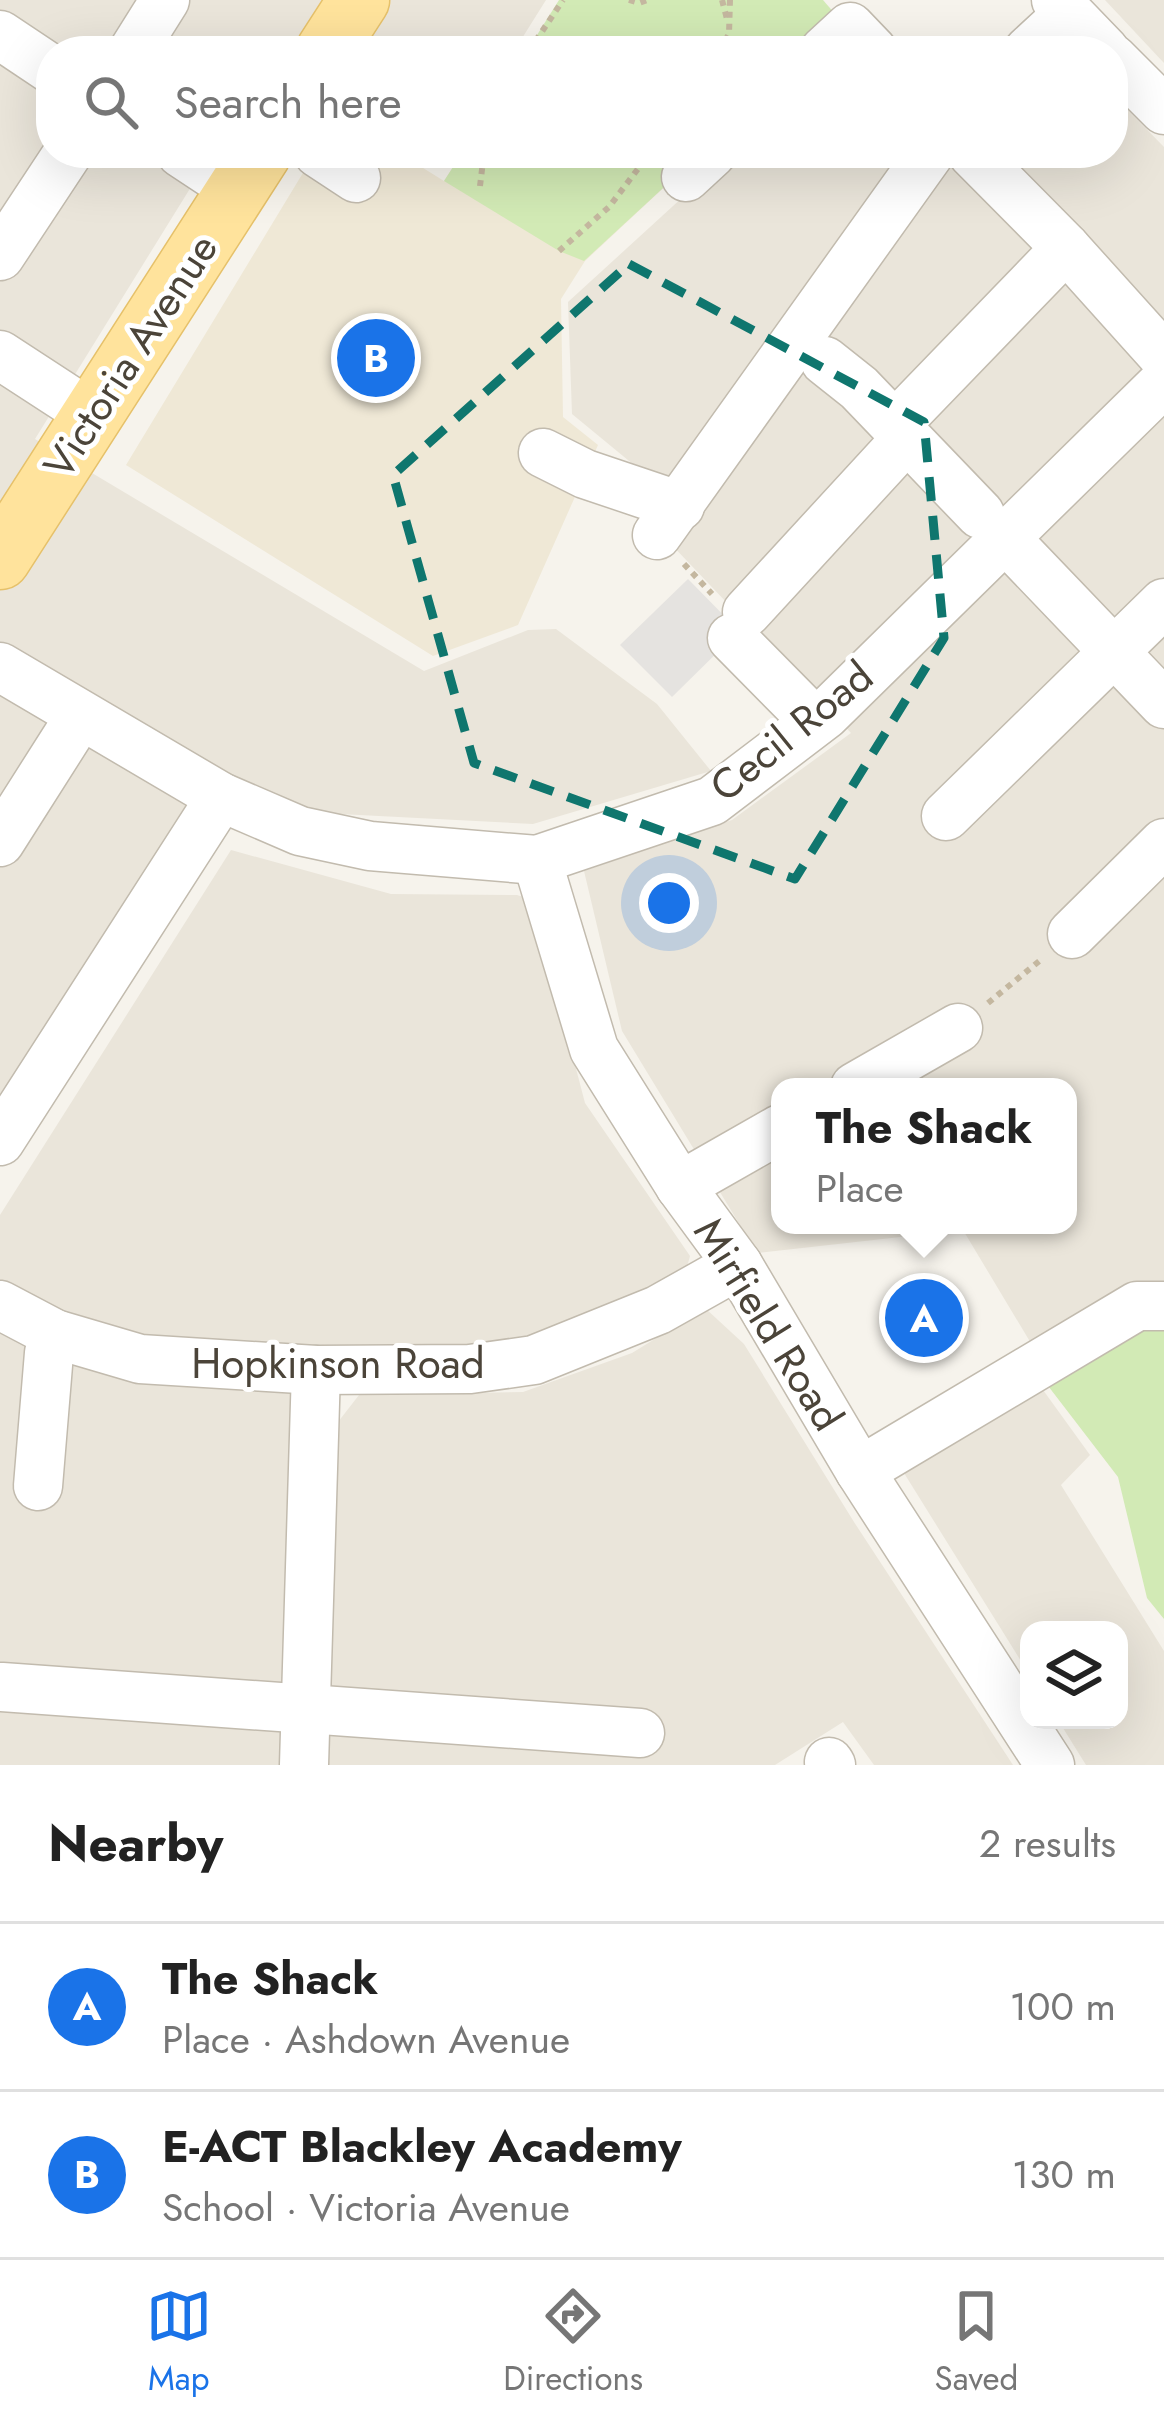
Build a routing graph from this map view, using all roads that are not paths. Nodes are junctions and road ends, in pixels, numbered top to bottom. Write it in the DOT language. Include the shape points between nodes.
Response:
graph roads {
  1 [pos="165,0"];
  2 [pos="359,0"];
  3 [pos="1062,7"];
  4 [pos="0,35"];
  5 [pos="143,36"];
  6 [pos="336,36"];
  7 [pos="1040,36"];
  8 [pos="1090,36"];
  9 [pos="36,59"];
  10 [pos="1128,74"];
  11 [pos="1164,110"];
  12 [pos="53,168"];
  13 [pos="919,168"];
  14 [pos="987,168"];
  15 [pos="249,171"];
  16 [pos="14,206"];
  17 [pos="1066,248"];
  18 [pos="0,256"];
  19 [pos="0,356"];
  20 [pos="1164,357"];
  21 [pos="825,361"];
  22 [pos="1164,382"];
  23 [pos="92,415"];
  24 [pos="901,432"];
  25 [pos="543,453"];
  26 [pos="992,526"];
  27 [pos="0,560"];
  28 [pos="1164,603"];
  29 [pos="1114,652"];
  30 [pos="0,667"];
  31 [pos="1164,704"];
  32 [pos="80,716"];
  33 [pos="815,722"];
  34 [pos="221,797"];
  35 [pos="946,816"];
  36 [pos="0,842"];
  37 [pos="1164,843"];
  38 [pos="537,860"];
  39 [pos="1072,934"];
  40 [pos="958,1028"];
  41 [pos="871,1078"];
  42 [pos="771,1135"];
  43 [pos="0,1141"];
  44 [pos="680,1186"];
  45 [pos="738,1265"];
  46 [pos="0,1306"];
  47 [pos="1164,1306"];
  48 [pos="56,1334"];
  49 [pos="316,1370"];
  50 [pos="860,1471"];
  51 [pos="38,1486"];
  52 [pos="2,1688"];
  53 [pos="307,1707"];
  54 [pos="640,1733"];
  55 [pos="304,1765"];
  56 [pos="1050,1765"];
  1 -- 5 [label="street"];
  2 -- 6 [label="main road"];
  3 -- 7 [label="street"];
  3 -- 8 [label="street"];
  4 -- 9 [label="street"];
  10 -- 11 [label="street"];
  12 -- 16 [label="street"];
  13 -- 25 [label="street" via="668,520"];
  14 -- 17 [label="street"];
  15 -- 23 [label="main road, Victoria Avenue"];
  16 -- 18 [label="street"];
  17 -- 20 [label="street"];
  17 -- 24 [label="street"];
  19 -- 23 [label="street"];
  21 -- 24 [label="street"];
  22 -- 26 [label="street, Cecil Road"];
  23 -- 27 [label="main road, Victoria Avenue"];
  24 -- 26 [label="street"];
  24 -- 33 [label="street" via="739,625"];
  26 -- 29 [label="street"];
  26 -- 33 [label="street, Cecil Road"];
  28 -- 29 [label="street"];
  29 -- 31 [label="street"];
  29 -- 35 [label="street"];
  30 -- 32 [label="street, Cecil Road"];
  32 -- 34 [label="street, Cecil Road"];
  32 -- 36 [label="street"];
  33 -- 38 [label="street, Cecil Road" via="712,800"];
  34 -- 38 [label="street, Cecil Road" via="336,841"];
  34 -- 43 [label="street"];
  37 -- 39 [label="street"];
  38 -- 44 [label="street, Mirfield Road" via="594,1049"];
  40 -- 41 [label="street"];
  42 -- 44 [label="street"];
  44 -- 45 [label="street, Mirfield Road"];
  45 -- 49 [label="street, Hopkinson Road" via="658,1310 534,1360 470,1369"];
  45 -- 50 [label="street, Mirfield Road"];
  46 -- 48 [label="street, Hopkinson Road"];
  47 -- 50 [label="street" via="1137,1306"];
  48 -- 49 [label="street, Hopkinson Road" via="140,1359"];
  48 -- 51 [label="street"];
  49 -- 53 [label="street"];
  50 -- 56 [label="street, Mirfield Road"];
  52 -- 53 [label="street"];
  53 -- 54 [label="street"];
  53 -- 55 [label="street"];
}
